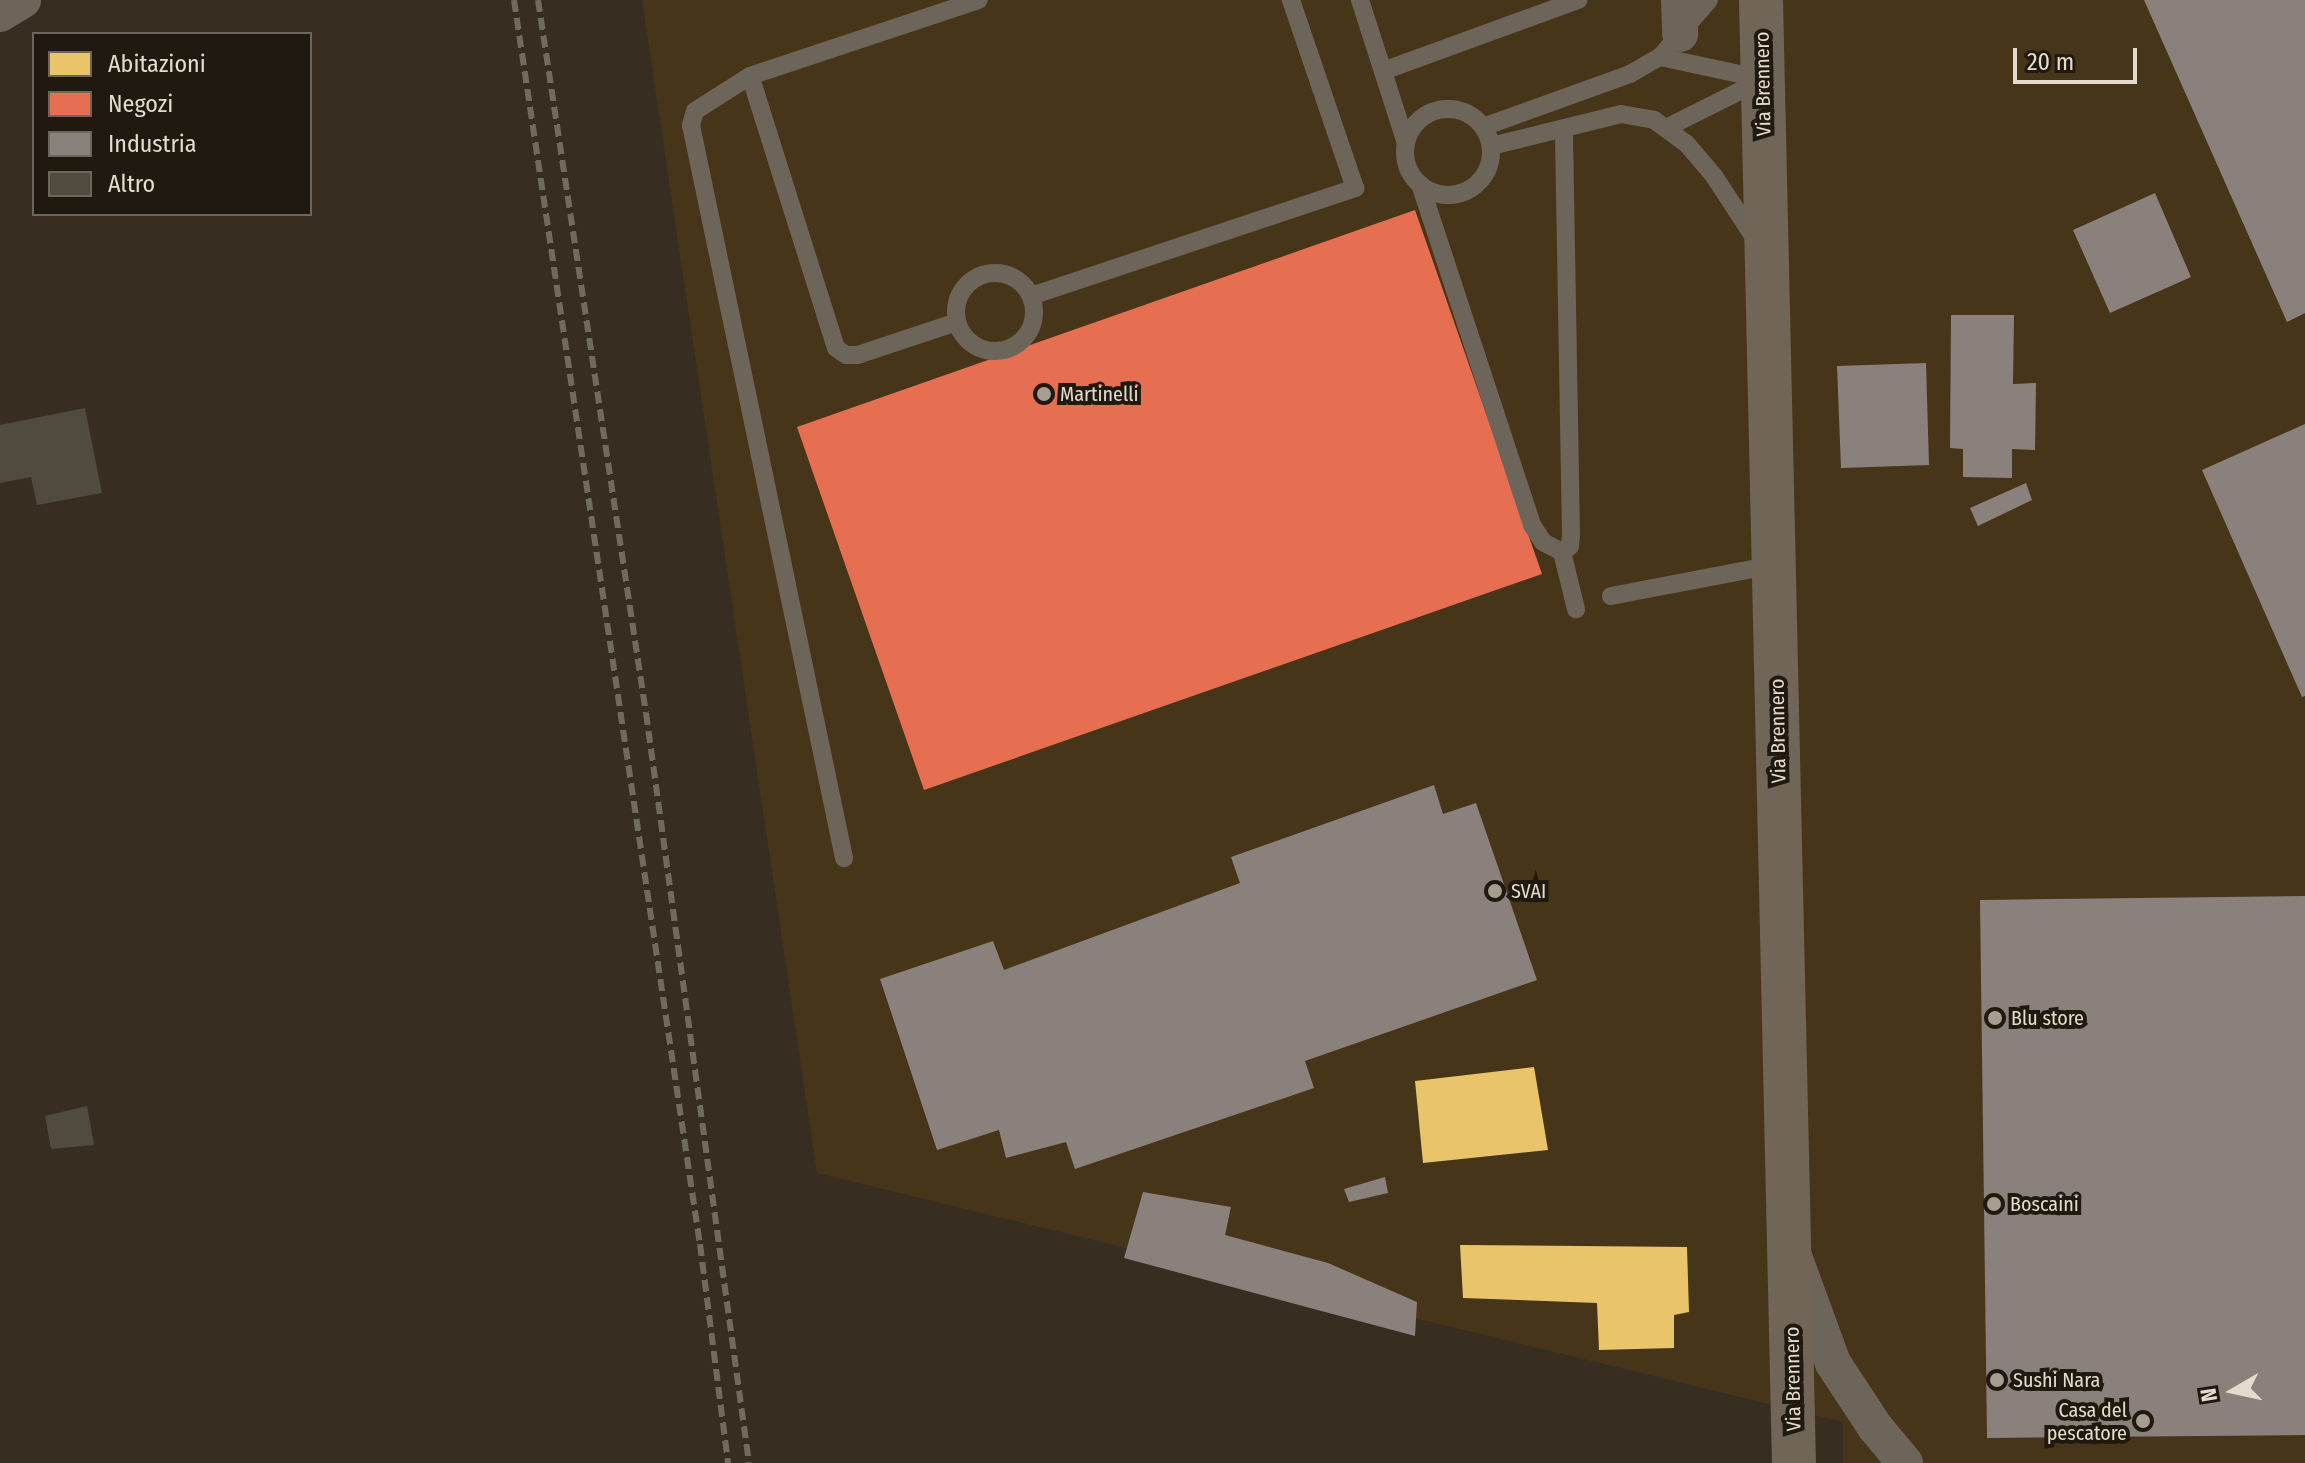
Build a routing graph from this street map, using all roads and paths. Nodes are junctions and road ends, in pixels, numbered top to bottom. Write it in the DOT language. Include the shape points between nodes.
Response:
graph roads {
  1 [pos="23,0"];
  2 [pos="979,0"];
  3 [pos="1291,0"];
  4 [pos="1360,0"];
  5 [pos="1578,0"];
  6 [pos="1709,0"];
  7 [pos="1761,0"];
  8 [pos="0,14"];
  9 [pos="1673,30"];
  10 [pos="1383,71"];
  11 [pos="750,76"];
  12 [pos="1763,79"];
  13 [pos="1483,127"];
  14 [pos="1666,128"];
  15 [pos="1564,129"];
  16 [pos="1406,143"];
  17 [pos="1491,146"];
  18 [pos="1420,184"];
  19 [pos="1768,260"];
  20 [pos="1031,296"];
  21 [pos="957,322"];
  22 [pos="1562,552"];
  23 [pos="1774,565"];
  24 [pos="1611,596"];
  25 [pos="1576,609"];
  26 [pos="844,858"];
  27 [pos="1791,1246"];
  28 [pos="1794,1463"];
  29 [pos="1905,1463"];
  1 -- 8 [label="street"];
  2 -- 11 [label="lane"];
  3 -- 20 [label="lane" via="1355,188"];
  4 -- 10 [label="lane"];
  5 -- 10 [label="lane"];
  6 -- 9 [label="lane"];
  7 -- 12 [label="main road, Via Brennero"];
  9 -- 12 [label="lane"];
  9 -- 13 [label="lane" via="1630,74"];
  10 -- 16 [label="lane"];
  11 -- 21 [label="lane" via="836,348 858,355"];
  11 -- 26 [label="lane" via="695,111 691,125"];
  12 -- 14 [label="lane"];
  12 -- 19 [label="main road, Via Brennero"];
  13 -- 16 [label="lane" via="1459,110 1440,109 1414,125"];
  13 -- 17 [label="lane"];
  14 -- 15 [label="lane" via="1654,120 1621,114"];
  14 -- 19 [label="lane" via="1714,176"];
  15 -- 17 [label="lane"];
  15 -- 22 [label="lane" via="1571,535 1570,546"];
  16 -- 18 [label="lane" via="1409,169"];
  17 -- 18 [label="lane" via="1484,176 1469,190 1449,195"];
  18 -- 22 [label="lane" via="1532,525 1543,542"];
  19 -- 23 [label="main road, Via Brennero"];
  20 -- 21 [label="lane" via="1016,279 982,275 963,289"];
  20 -- 21 [label="lane" via="1033,322 1028,334 1008,350 983,350 971,344"];
  22 -- 25 [label="lane"];
  23 -- 24 [label="lane"];
  23 -- 27 [label="main road, Via Brennero"];
  27 -- 28 [label="main road, Via Brennero"];
  27 -- 29 [label="street" via="1833,1363"];
}
